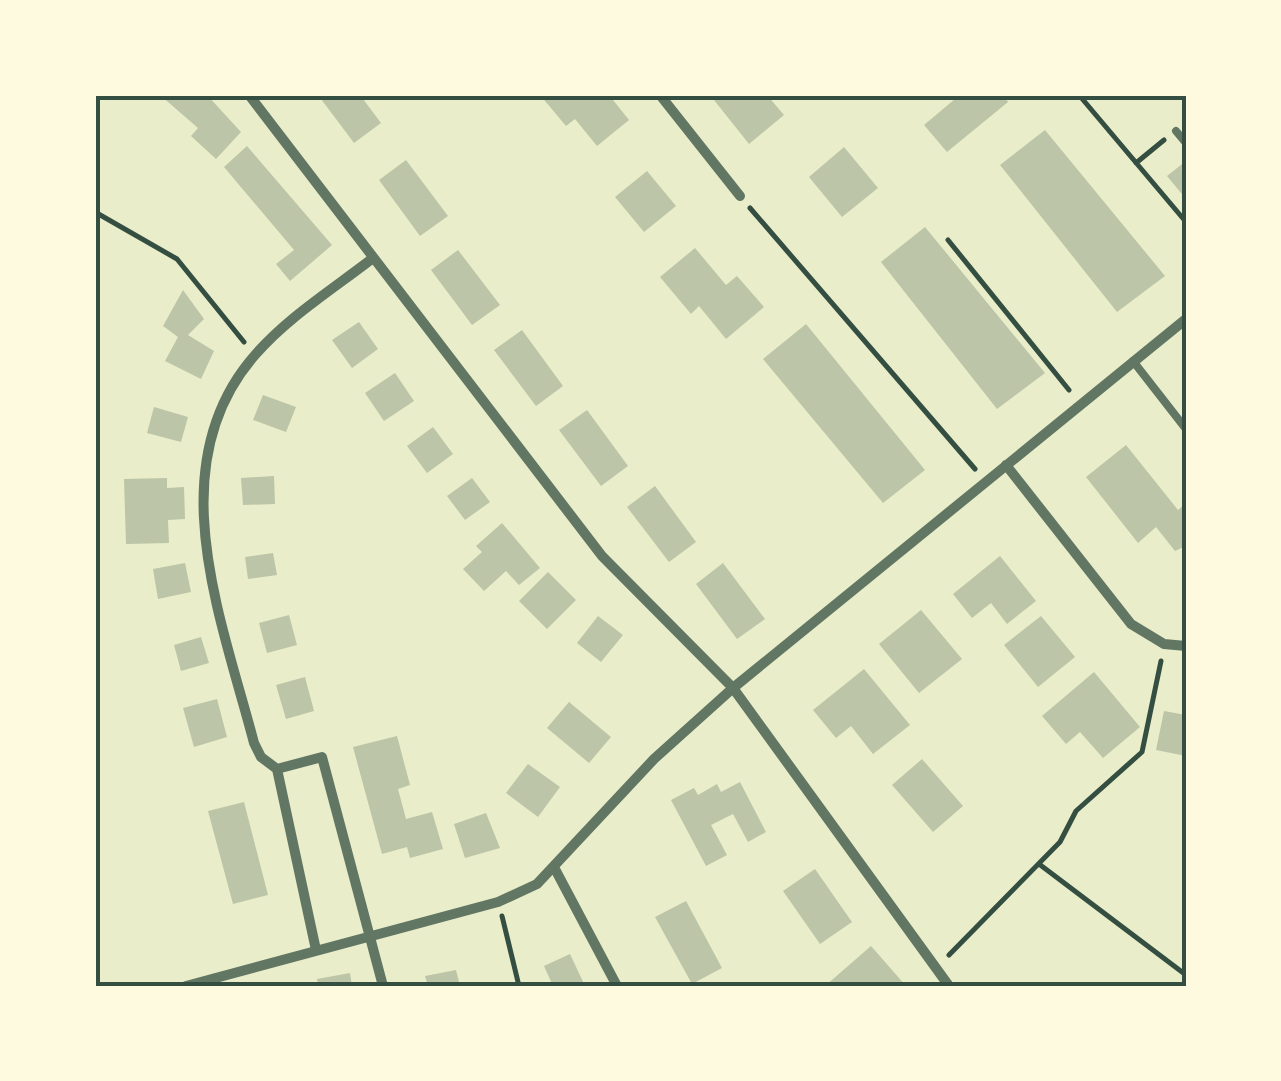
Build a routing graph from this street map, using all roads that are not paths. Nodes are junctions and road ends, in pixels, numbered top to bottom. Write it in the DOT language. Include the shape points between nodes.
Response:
graph roads {
  1 [pos="249,95"];
  2 [pos="660,95"];
  3 [pos="1176,130"];
  4 [pos="1186,143"];
  5 [pos="740,196"];
  6 [pos="374,258"];
  7 [pos="1186,319"];
  8 [pos="1133,361"];
  9 [pos="1186,429"];
  10 [pos="1006,465"];
  11 [pos="1186,646"];
  12 [pos="733,688"];
  13 [pos="277,769"];
  14 [pos="555,869"];
  15 [pos="370,936"];
  16 [pos="316,950"];
  17 [pos="186,986"];
  18 [pos="383,986"];
  19 [pos="617,986"];
  20 [pos="949,986"];
  1 -- 6 [label="street"];
  2 -- 5 [label="street"];
  3 -- 4 [label="lane"];
  6 -- 12 [label="street" via="602,556"];
  6 -- 13 [label="street" via="255,354 216,415 205,469 208,557 254,743"];
  7 -- 8 [label="street"];
  8 -- 9 [label="lane"];
  8 -- 10 [label="street"];
  10 -- 11 [label="street" via="1131,624 1164,644"];
  10 -- 12 [label="street"];
  12 -- 14 [label="street" via="654,760"];
  12 -- 20 [label="street"];
  13 -- 15 [label="street" via="322,757"];
  13 -- 16 [label="street"];
  14 -- 15 [label="street" via="498,902"];
  14 -- 19 [label="street"];
  15 -- 16 [label="street"];
  15 -- 18 [label="street"];
  16 -- 17 [label="street"];
}
